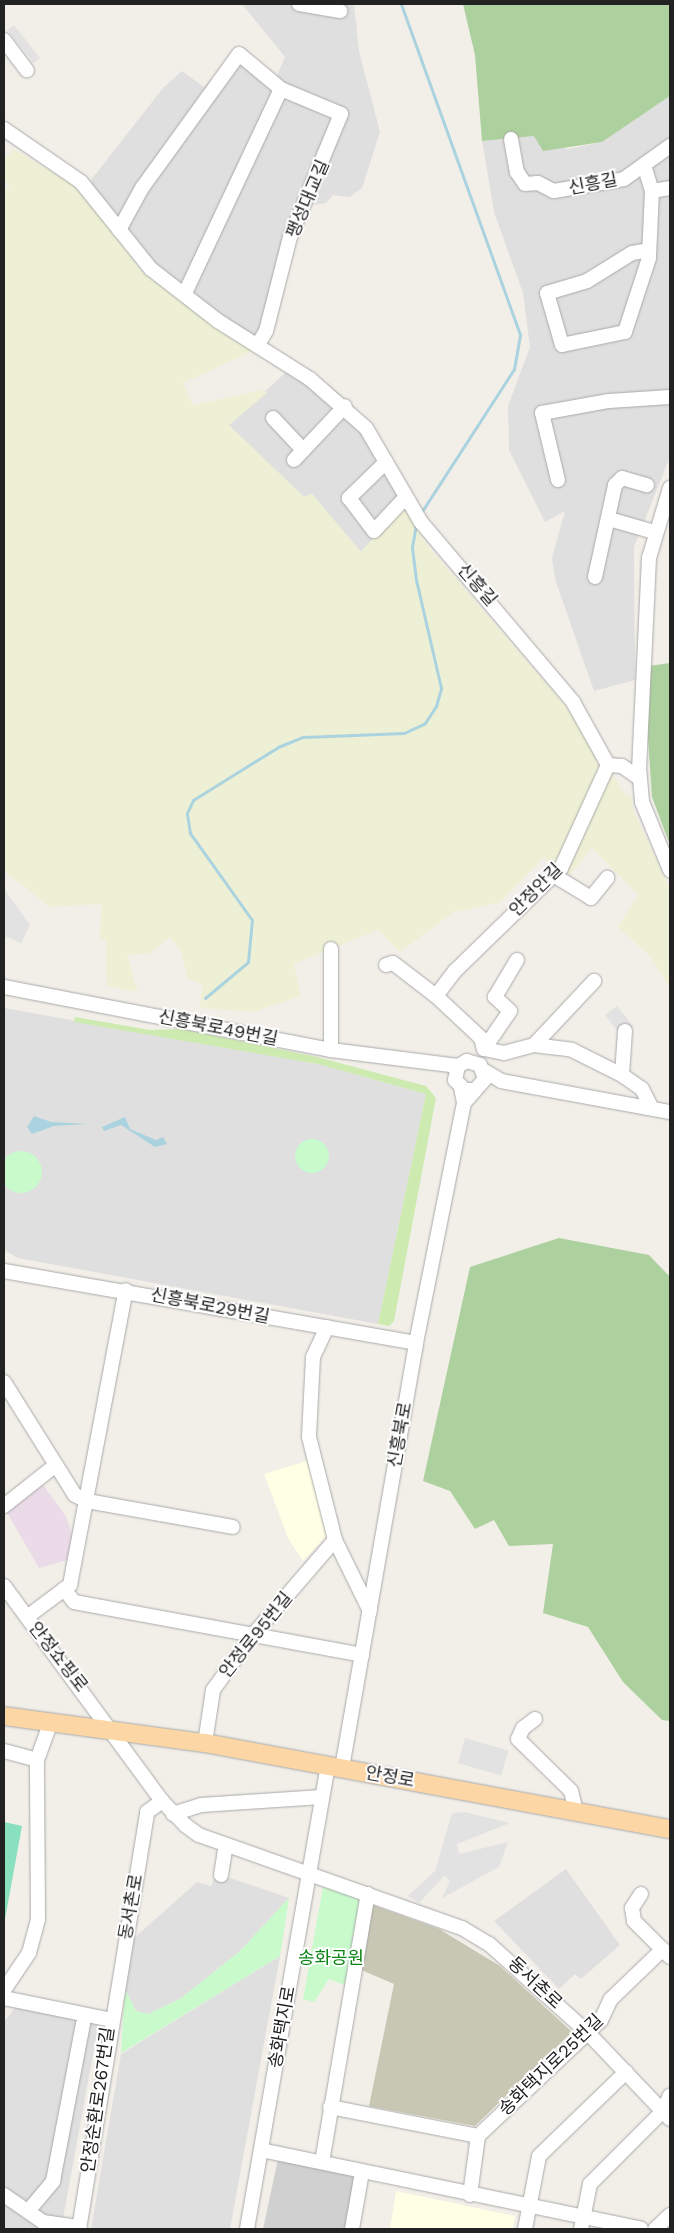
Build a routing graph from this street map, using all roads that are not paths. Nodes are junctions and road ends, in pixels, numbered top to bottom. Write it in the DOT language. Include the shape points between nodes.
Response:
graph roads {
  1 [pos="299,4"];
  2 [pos="340,11"];
  3 [pos="4,40"];
  4 [pos="27,70"];
  5 [pos="281,89"];
  6 [pos="4,129"];
  7 [pos="511,139"];
  8 [pos="670,146"];
  9 [pos="644,165"];
  10 [pos="670,188"];
  11 [pos="652,191"];
  12 [pos="119,230"];
  13 [pos="649,250"];
  14 [pos="185,293"];
  15 [pos="257,346"];
  16 [pos="670,397"];
  17 [pos="345,406"];
  18 [pos="272,418"];
  19 [pos="304,450"];
  20 [pos="294,460"];
  21 [pos="386,462"];
  22 [pos="558,480"];
  23 [pos="647,485"];
  24 [pos="670,488"];
  25 [pos="406,498"];
  26 [pos="609,520"];
  27 [pos="654,532"];
  28 [pos="595,577"];
  29 [pos="608,764"];
  30 [pos="639,778"];
  31 [pos="670,870"];
  32 [pos="555,876"];
  33 [pos="607,878"];
  34 [pos="331,949"];
  35 [pos="518,960"];
  36 [pos="386,965"];
  37 [pos="594,981"];
  38 [pos="4,987"];
  39 [pos="436,996"];
  40 [pos="625,1031"];
  41 [pos="534,1045"];
  42 [pos="484,1048"];
  43 [pos="331,1050"];
  44 [pos="432,1066"];
  45 [pos="458,1066"];
  46 [pos="480,1066"];
  47 [pos="622,1075"];
  48 [pos="501,1080"];
  49 [pos="458,1084"];
  50 [pos="479,1087"];
  51 [pos="464,1103"];
  52 [pos="652,1109"];
  53 [pos="670,1112"];
  54 [pos="4,1270"];
  55 [pos="126,1290"];
  56 [pos="327,1327"];
  57 [pos="416,1343"];
  58 [pos="4,1382"];
  59 [pos="56,1465"];
  60 [pos="87,1501"];
  61 [pos="4,1506"];
  62 [pos="233,1527"];
  63 [pos="335,1540"];
  64 [pos="4,1586"];
  65 [pos="64,1589"];
  66 [pos="370,1611"];
  67 [pos="27,1617"];
  68 [pos="252,1636"];
  69 [pos="362,1655"];
  70 [pos="4,1705"];
  71 [pos="4,1716"];
  72 [pos="535,1719"];
  73 [pos="50,1725"];
  74 [pos="109,1731"];
  75 [pos="205,1743"];
  76 [pos="4,1751"];
  77 [pos="37,1760"];
  78 [pos="335,1767"];
  79 [pos="322,1797"];
  80 [pos="162,1801"];
  81 [pos="576,1812"];
  82 [pos="173,1814"];
  83 [pos="670,1829"];
  84 [pos="226,1845"];
  85 [pos="221,1874"];
  86 [pos="308,1874"];
  87 [pos="368,1894"];
  88 [pos="641,1894"];
  89 [pos="666,1953"];
  90 [pos="4,1990"];
  91 [pos="4,1998"];
  92 [pos="112,2020"];
  93 [pos="83,2024"];
  94 [pos="587,2032"];
  95 [pos="626,2072"];
  96 [pos="670,2095"];
  97 [pos="330,2107"];
  98 [pos="667,2115"];
  99 [pos="478,2136"];
  100 [pos="262,2150"];
  101 [pos="322,2162"];
  102 [pos="362,2172"];
  103 [pos="470,2195"];
  104 [pos="4,2196"];
  105 [pos="529,2207"];
  106 [pos="29,2210"];
  107 [pos="670,2215"];
  108 [pos="582,2224"];
  109 [pos="79,2228"];
  110 [pos="247,2229"];
  111 [pos="352,2229"];
  112 [pos="525,2229"];
  113 [pos="641,2229"];
  114 [pos="656,2229"];
  1 -- 2 [label="street"];
  3 -- 4 [label="street"];
  5 -- 12 [label="street, 팽성대교길" via="239,54 142,188"];
  5 -- 14 [label="street"];
  5 -- 15 [label="street, 팽성대교길" via="341,114 290,237 266,331"];
  6 -- 12 [label="street" via="81,182"];
  7 -- 9 [label="street, 신흥길" via="516,172 525,184 538,183 554,191 624,179"];
  8 -- 9 [label="street, 신흥길"];
  9 -- 11 [label="street"];
  10 -- 11 [label="street"];
  11 -- 13 [label="street"];
  12 -- 14 [label="street" via="151,269"];
  13 -- 13 [label="street" via="625,332 562,344 547,293 587,281 632,253"];
  14 -- 15 [label="street"];
  15 -- 17 [label="street"];
  16 -- 22 [label="street" via="609,401 542,412"];
  17 -- 19 [label="street"];
  17 -- 21 [label="street, 신흥길" via="366,428"];
  18 -- 19 [label="street"];
  19 -- 20 [label="street"];
  21 -- 25 [label="street, 신흥길"];
  21 -- 25 [label="street" via="349,498 374,531"];
  23 -- 26 [label="street" via="622,478 615,485"];
  24 -- 27 [label="street"];
  25 -- 29 [label="street, 신흥길" via="419,520 494,603 529,655 573,702"];
  26 -- 27 [label="street"];
  26 -- 28 [label="street"];
  27 -- 30 [label="street" via="644,624"];
  29 -- 30 [label="street" via="622,766"];
  29 -- 32 [label="street, 안정안길" via="581,830"];
  30 -- 31 [label="street" via="642,802"];
  32 -- 33 [label="street" via="591,898"];
  32 -- 39 [label="street, 안정안길" via="460,965"];
  34 -- 43 [label="street"];
  35 -- 42 [label="street" via="494,997 510,1011"];
  36 -- 39 [label="street" via="393,963"];
  37 -- 41 [label="street"];
  38 -- 43 [label="street, 신흥북로49번길"];
  39 -- 42 [label="street" via="481,1038"];
  40 -- 47 [label="street"];
  41 -- 42 [label="street" via="504,1053"];
  41 -- 47 [label="street" via="572,1050"];
  42 -- 46 [label="street"];
  43 -- 44 [label="street, 신흥북로49번길"];
  44 -- 45 [label="street"];
  44 -- 49 [label="street"];
  45 -- 46 [label="street"];
  45 -- 49 [label="street"];
  46 -- 48 [label="street"];
  46 -- 50 [label="street"];
  47 -- 52 [label="street" via="642,1089"];
  48 -- 50 [label="street"];
  48 -- 52 [label="street"];
  49 -- 50 [label="street"];
  49 -- 51 [label="street"];
  50 -- 51 [label="street"];
  51 -- 57 [label="street, 신흥북로"];
  52 -- 53 [label="street"];
  54 -- 55 [label="street, 신흥북로29번길"];
  55 -- 56 [label="street, 신흥북로29번길"];
  55 -- 60 [label="street"];
  56 -- 57 [label="street, 신흥북로29번길"];
  56 -- 63 [label="street" via="313,1357 308,1436"];
  57 -- 66 [label="street, 신흥북로"];
  58 -- 59 [label="street"];
  59 -- 60 [label="street" via="75,1495"];
  59 -- 61 [label="street"];
  60 -- 62 [label="street"];
  60 -- 65 [label="street" via="70,1585"];
  63 -- 66 [label="street"];
  63 -- 68 [label="street, 안정로95번길"];
  64 -- 67 [label="street, 안정쇼핑로"];
  65 -- 67 [label="street"];
  65 -- 68 [label="street" via="74,1602"];
  66 -- 69 [label="street, 신흥북로"];
  67 -- 74 [label="street, 안정쇼핑로"];
  68 -- 69 [label="street"];
  68 -- 75 [label="street, 안정로95번길" via="213,1690"];
  69 -- 78 [label="street, 신흥북로"];
  70 -- 74 [label="main road, 안정로" via="57,1714"];
  71 -- 73 [label="main road, 안정로"];
  72 -- 81 [label="street" via="518,1739 571,1791"];
  73 -- 74 [label="main road, 안정로"];
  73 -- 77 [label="street"];
  74 -- 75 [label="main road, 안정로"];
  74 -- 80 [label="street, 동서촌로"];
  75 -- 78 [label="main road, 안정로"];
  76 -- 77 [label="street"];
  77 -- 90 [label="street" via="38,1919 29,1953"];
  78 -- 79 [label="street, 송화택지로"];
  78 -- 81 [label="main road, 안정로"];
  79 -- 82 [label="street" via="201,1805"];
  79 -- 86 [label="street, 송화택지로"];
  80 -- 82 [label="street, 동서촌로"];
  80 -- 92 [label="street, 동서촌로" via="147,1812"];
  81 -- 83 [label="main road, 안정로"];
  82 -- 84 [label="street, 동서촌로" via="199,1835"];
  84 -- 85 [label="street"];
  84 -- 86 [label="street, 동서촌로"];
  86 -- 87 [label="street, 동서촌로"];
  86 -- 100 [label="street, 송화택지로"];
  87 -- 94 [label="street, 동서촌로" via="462,1928 497,1949"];
  87 -- 97 [label="street"];
  88 -- 89 [label="street" via="632,1908 634,1920"];
  89 -- 94 [label="street, 송화택지로25번길" via="611,1999 606,2015"];
  91 -- 92 [label="street, 안정순환로267번길"];
  92 -- 109 [label="street, 안정순환로267번길"];
  93 -- 106 [label="street" via="53,2181"];
  94 -- 95 [label="street, 동서촌로"];
  94 -- 99 [label="street, 송화택지로25번길"];
  95 -- 98 [label="street, 동서촌로"];
  95 -- 105 [label="street" via="539,2156"];
  96 -- 98 [label="street"];
  97 -- 99 [label="street"];
  97 -- 101 [label="street"];
  98 -- 108 [label="street" via="590,2184"];
  99 -- 103 [label="street"];
  100 -- 101 [label="street"];
  100 -- 110 [label="street, 송화택지로"];
  101 -- 102 [label="street"];
  102 -- 103 [label="street"];
  102 -- 111 [label="street"];
  103 -- 105 [label="street"];
  104 -- 106 [label="street"];
  105 -- 108 [label="street"];
  105 -- 112 [label="street"];
  106 -- 109 [label="street" via="43,2222"];
  107 -- 114 [label="street"];
  108 -- 113 [label="street"];
}
